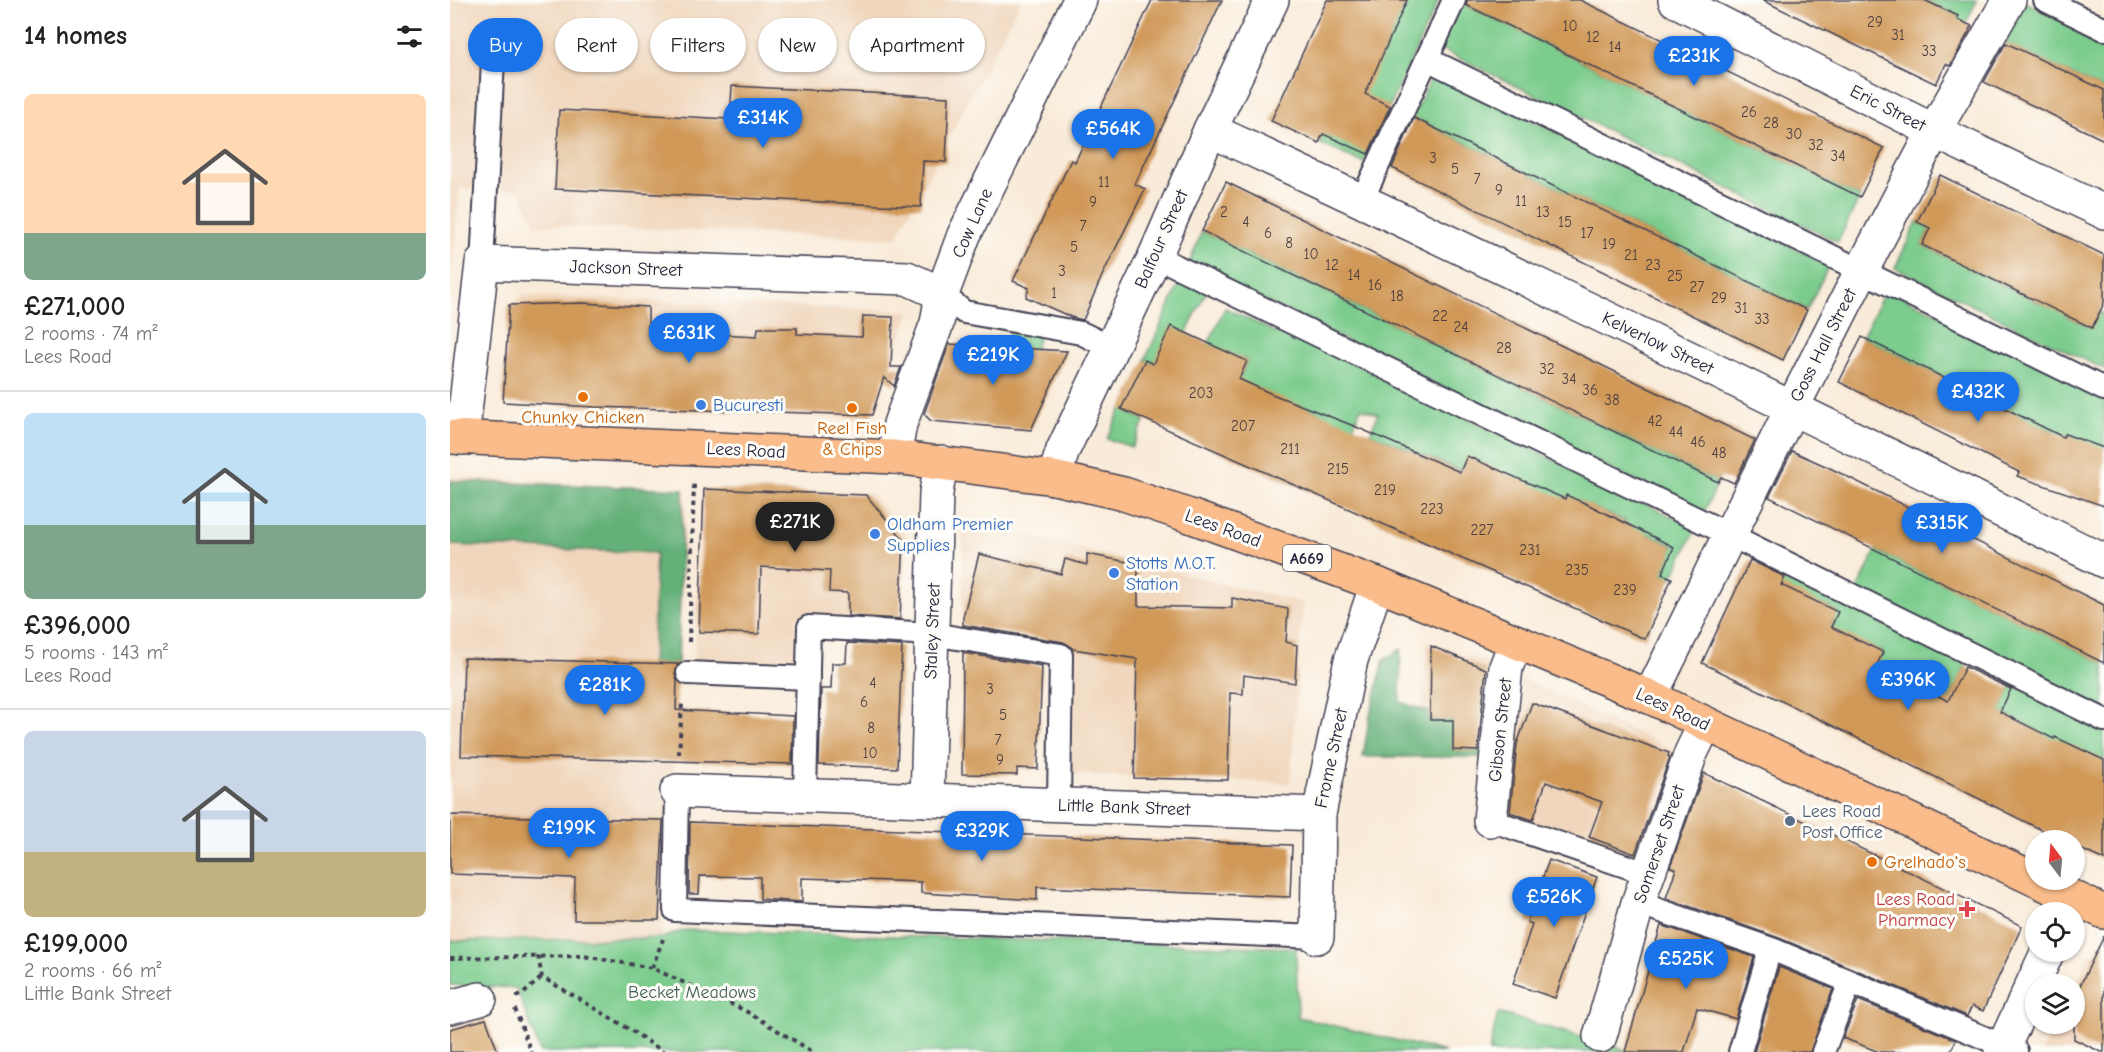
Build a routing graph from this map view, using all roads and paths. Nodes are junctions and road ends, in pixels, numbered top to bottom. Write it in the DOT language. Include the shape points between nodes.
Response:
graph roads {
  1 [pos="1080,0"];
  2 [pos="1272,0"];
  3 [pos="1454,0"];
  4 [pos="1675,0"];
  5 [pos="2009,0"];
  6 [pos="2045,0"];
  7 [pos="2104,29"];
  8 [pos="1426,59"];
  9 [pos="492,72"];
  10 [pos="1209,130"];
  11 [pos="1934,131"];
  12 [pos="1362,200"];
  13 [pos="2104,212"];
  14 [pos="1155,256"];
  15 [pos="482,263"];
  16 [pos="1862,270"];
  17 [pos="942,294"];
  18 [pos="1110,347"];
  19 [pos="2104,389"];
  20 [pos="1792,408"];
  21 [pos="456,437"];
  22 [pos="894,457"];
  23 [pos="941,462"];
  24 [pos="1054,478"];
  25 [pos="694,481"];
  26 [pos="1730,535"];
  27 [pos="2104,561"];
  28 [pos="1377,584"];
  29 [pos="932,634"];
  30 [pos="1516,642"];
  31 [pos="687,673"];
  32 [pos="808,678"];
  33 [pos="1650,697"];
  34 [pos="2104,720"];
  35 [pos="1705,724"];
  36 [pos="678,791"];
  37 [pos="805,795"];
  38 [pos="927,800"];
  39 [pos="1059,805"];
  40 [pos="1319,814"];
  41 [pos="1490,820"];
  42 [pos="1643,889"];
  43 [pos="2065,902"];
  44 [pos="2085,908"];
  45 [pos="2104,912"];
  46 [pos="1317,937"];
  47 [pos="1770,949"];
  48 [pos="538,956"];
  49 [pos="450,958"];
  50 [pos="2044,962"];
  51 [pos="542,977"];
  52 [pos="1850,982"];
  53 [pos="513,998"];
  54 [pos="514,1005"];
  55 [pos="1600,1036"];
  56 [pos="2008,1050"];
  57 [pos="531,1052"];
  58 [pos="664,1052"];
  59 [pos="813,1052"];
  60 [pos="1740,1052"];
  61 [pos="1823,1052"];
  1 -- 17 [label="street, Cow Lane" via="964,235"];
  2 -- 10 [label="street, Balfour Street"];
  3 -- 8 [label="lane"];
  4 -- 11 [label="street, Eric Street"];
  5 -- 11 [label="street, Goss Hall Street"];
  6 -- 7 [label="lane"];
  8 -- 12 [label="lane"];
  8 -- 16 [label="lane"];
  9 -- 15 [label="lane"];
  10 -- 12 [label="street, Kelverlow Street"];
  10 -- 14 [label="street, Balfour Street"];
  11 -- 13 [label="street, Eric Street"];
  11 -- 16 [label="street, Goss Hall Street"];
  12 -- 20 [label="street, Kelverlow Street"];
  14 -- 18 [label="street, Balfour Street"];
  14 -- 26 [label="lane"];
  15 -- 17 [label="street, Jackson Street" via="907,278"];
  15 -- 21 [label="street"];
  16 -- 19 [label="lane"];
  16 -- 20 [label="street, Goss Hall Street"];
  17 -- 18 [label="lane" via="964,312 1081,333"];
  17 -- 22 [label="street, Cow Lane" via="938,323 900,424"];
  18 -- 24 [label="street, Balfour Street"];
  20 -- 26 [label="street, Goss Hall Street"];
  20 -- 27 [label="street, Kelverlow Street"];
  21 -- 22 [label="main road, Lees Road / A669"];
  22 -- 23 [label="main road, Lees Road / A669"];
  23 -- 24 [label="main road, Lees Road / A669"];
  23 -- 29 [label="street, Staley Street" via="936,493"];
  24 -- 28 [label="main road, Lees Road / A669" via="1124,494"];
  25 -- 31 [label="path"];
  26 -- 33 [label="street, Goss Hall Street"];
  26 -- 34 [label="lane"];
  28 -- 30 [label="main road, Lees Road / A669"];
  28 -- 40 [label="street, Frome Street" via="1351,660"];
  29 -- 32 [label="lane" via="809,627"];
  29 -- 38 [label="street, Staley Street"];
  29 -- 39 [label="lane" via="1061,655"];
  30 -- 33 [label="main road, Lees Road / A669"];
  30 -- 41 [label="street, Gibson Street" via="1506,667"];
  31 -- 32 [label="lane"];
  31 -- 36 [label="path" via="683,681"];
  32 -- 37 [label="lane"];
  33 -- 35 [label="main road, Lees Road / A669"];
  35 -- 42 [label="street, Somerset Street"];
  35 -- 43 [label="main road, Lees Road / A669"];
  36 -- 37 [label="street, Little Bank Street"];
  36 -- 46 [label="lane" via="675,910"];
  37 -- 38 [label="street, Little Bank Street"];
  38 -- 39 [label="street, Little Bank Street"];
  39 -- 40 [label="street, Little Bank Street"];
  40 -- 46 [label="street, Frome Street"];
  41 -- 42 [label="lane"];
  42 -- 47 [label="lane"];
  42 -- 55 [label="street, Somerset Street"];
  44 -- 45 [label="main road, Lees Road / A669"];
  47 -- 52 [label="lane"];
  47 -- 60 [label="lane"];
  48 -- 49 [label="path"];
  48 -- 51 [label="path"];
  48 -- 59 [label="path" via="584,956 652,968 744,1010"];
  50 -- 56 [label="street"];
  51 -- 53 [label="path"];
  51 -- 58 [label="path"];
  52 -- 56 [label="lane"];
  52 -- 61 [label="lane"];
  54 -- 57 [label="path"];
}
